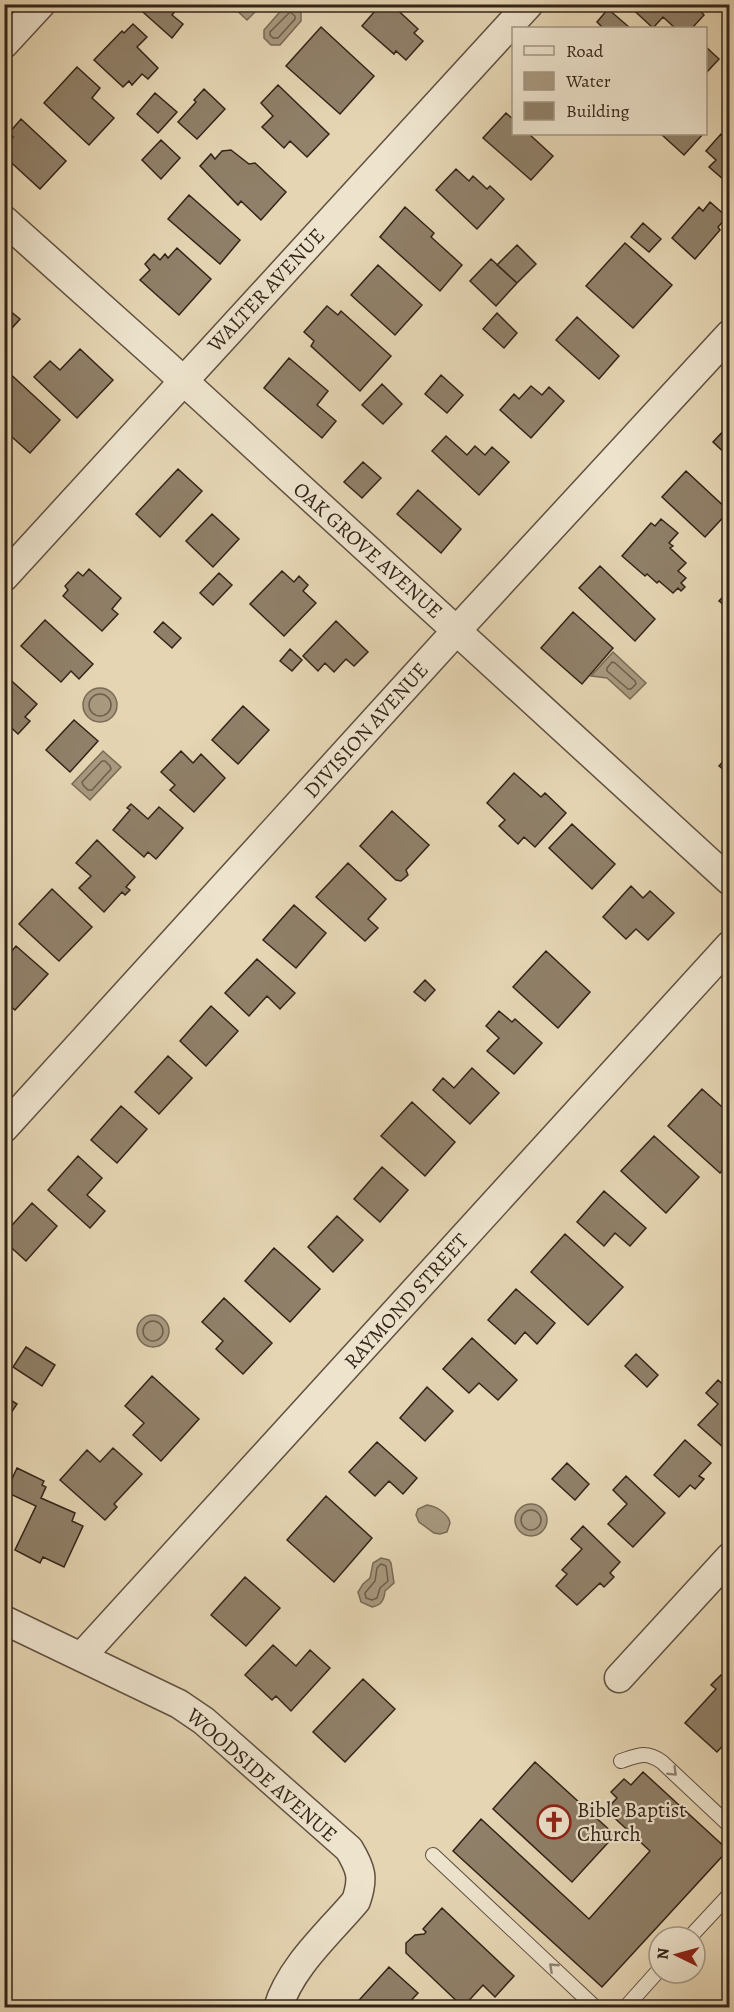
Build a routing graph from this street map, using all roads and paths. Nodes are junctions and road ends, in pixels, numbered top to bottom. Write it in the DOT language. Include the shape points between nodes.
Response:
graph roads {
  1 [pos="41,4"];
  2 [pos="529,4"];
  3 [pos="4,44"];
  4 [pos="4,220"];
  5 [pos="729,334"];
  6 [pos="183,381"];
  7 [pos="4,577"];
  8 [pos="457,630"];
  9 [pos="729,881"];
  10 [pos="729,945"];
  11 [pos="4,1128"];
  12 [pos="729,1557"];
  13 [pos="4,1620"];
  14 [pos="81,1657"];
  15 [pos="619,1678"];
  16 [pos="621,1761"];
  17 [pos="729,1826"];
  18 [pos="433,1855"];
  19 [pos="729,1894"];
  20 [pos="701,1925"];
  21 [pos="647,1983"];
  22 [pos="278,2007"];
  23 [pos="596,2007"];
  24 [pos="625,2007"];
  1 -- 3 [label="street"];
  2 -- 6 [label="street, WALTER AVENUE"];
  4 -- 6 [label="street, OAK GROVE AVENUE"];
  5 -- 8 [label="street, DIVISION AVENUE"];
  6 -- 7 [label="street, WALTER AVENUE"];
  6 -- 8 [label="street, OAK GROVE AVENUE"];
  8 -- 9 [label="street, OAK GROVE AVENUE"];
  8 -- 11 [label="street, DIVISION AVENUE"];
  10 -- 14 [label="street, RAYMOND STREET"];
  12 -- 15 [label="street"];
  13 -- 14 [label="street, WOODSIDE AVENUE"];
  14 -- 22 [label="street, WOODSIDE AVENUE" via="152,1690 204,1721 349,1849 358,1864 362,1879 356,1901 296,1971"];
  16 -- 17 [label="lane, one-way" via="652,1755"];
  23 -- 18 [label="lane, one-way"];
  19 -- 20 [label="lane"];
  21 -- 24 [label="lane"];
}
